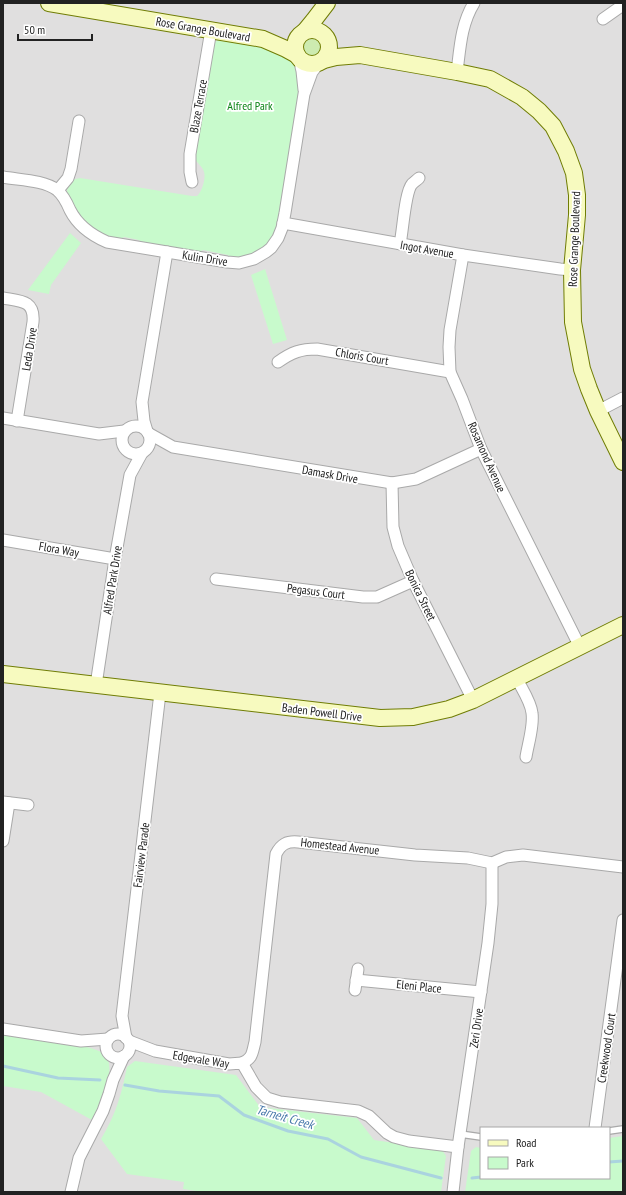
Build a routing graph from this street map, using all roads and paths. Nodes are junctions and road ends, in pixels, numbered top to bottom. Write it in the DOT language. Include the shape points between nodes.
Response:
graph roads {
  1 [pos="49,3"];
  2 [pos="327,3"];
  3 [pos="474,3"];
  4 [pos="623,5"];
  5 [pos="603,19"];
  6 [pos="211,30"];
  7 [pos="303,32"];
  8 [pos="326,36"];
  9 [pos="263,39"];
  10 [pos="360,55"];
  11 [pos="298,56"];
  12 [pos="322,61"];
  13 [pos="457,72"];
  14 [pos="304,94"];
  15 [pos="79,121"];
  16 [pos="3,177"];
  17 [pos="419,178"];
  18 [pos="192,182"];
  19 [pos="58,190"];
  20 [pos="283,224"];
  21 [pos="400,244"];
  22 [pos="167,252"];
  23 [pos="463,255"];
  24 [pos="572,270"];
  25 [pos="3,298"];
  26 [pos="278,362"];
  27 [pos="450,372"];
  28 [pos="623,398"];
  29 [pos="142,402"];
  30 [pos="598,411"];
  31 [pos="3,418"];
  32 [pos="17,421"];
  33 [pos="127,429"];
  34 [pos="148,432"];
  35 [pos="99,434"];
  36 [pos="173,447"];
  37 [pos="124,448"];
  38 [pos="480,449"];
  39 [pos="144,452"];
  40 [pos="623,462"];
  41 [pos="130,475"];
  42 [pos="392,483"];
  43 [pos="3,540"];
  44 [pos="116,559"];
  45 [pos="216,580"];
  46 [pos="413,581"];
  47 [pos="623,625"];
  48 [pos="580,647"];
  49 [pos="3,674"];
  50 [pos="517,679"];
  51 [pos="96,685"];
  52 [pos="160,693"];
  53 [pos="473,700"];
  54 [pos="526,757"];
  55 [pos="6,802"];
  56 [pos="28,806"];
  57 [pos="3,841"];
  58 [pos="492,863"];
  59 [pos="623,867"];
  60 [pos="623,920"];
  61 [pos="356,979"];
  62 [pos="481,992"];
  63 [pos="122,1016"];
  64 [pos="3,1029"];
  65 [pos="110,1037"];
  66 [pos="127,1039"];
  67 [pos="81,1041"];
  68 [pos="155,1051"];
  69 [pos="109,1054"];
  70 [pos="125,1055"];
  71 [pos="242,1063"];
  72 [pos="113,1080"];
  73 [pos="595,1127"];
  74 [pos="623,1129"];
  75 [pos="610,1131"];
  76 [pos="460,1134"];
  77 [pos="480,1137"];
  78 [pos="458,1147"];
  79 [pos="71,1192"];
  80 [pos="453,1192"];
  1 -- 6 [label="street, Rose Grange Boulevard"];
  2 -- 7 [label="street"];
  2 -- 8 [label="street"];
  3 -- 13 [label="street" via="466,18 462,34"];
  4 -- 5 [label="street"];
  6 -- 9 [label="street, Rose Grange Boulevard"];
  6 -- 18 [label="street, Blaze Terrace" via="190,154"];
  7 -- 8 [label="street" via="315,30"];
  7 -- 9 [label="street, Rose Grange Boulevard" via="288,37"];
  7 -- 11 [label="street" via="295,43"];
  8 -- 10 [label="street, Rose Grange Boulevard" via="338,46"];
  8 -- 12 [label="street" via="330,49"];
  9 -- 11 [label="street, Rose Grange Boulevard"];
  10 -- 12 [label="street, Rose Grange Boulevard"];
  10 -- 13 [label="street, Rose Grange Boulevard"];
  11 -- 12 [label="street" via="309,64"];
  11 -- 14 [label="street, Kulin Drive"];
  12 -- 14 [label="street, Kulin Drive" via="312,72"];
  13 -- 24 [label="street, Rose Grange Boulevard" via="490,80 522,97 552,126 566,151 575,180 577,215"];
  14 -- 20 [label="street, Kulin Drive"];
  15 -- 19 [label="street" via="71,169 68,178"];
  16 -- 19 [label="street" via="46,184"];
  17 -- 21 [label="street" via="411,184 408,194"];
  19 -- 22 [label="street, Kulin Drive" via="79,223 94,236 116,244"];
  20 -- 21 [label="street, Ingot Avenue"];
  20 -- 22 [label="street, Kulin Drive" via="271,248 248,261 227,262"];
  21 -- 23 [label="street, Ingot Avenue"];
  22 -- 29 [label="street"];
  23 -- 24 [label="street, Ingot Avenue"];
  23 -- 27 [label="street, Rosamond Avenue" via="448,347"];
  24 -- 30 [label="street, Rose Grange Boulevard" via="573,322 582,369"];
  25 -- 32 [label="street, Leda Drive" via="24,302 33,312"];
  26 -- 27 [label="street, Chloris Court" via="302,349 317,349"];
  27 -- 38 [label="street, Rosamond Avenue"];
  28 -- 30 [label="street"];
  29 -- 33 [label="street"];
  29 -- 34 [label="street"];
  30 -- 40 [label="street, Rose Grange Boulevard"];
  31 -- 32 [label="street"];
  32 -- 35 [label="street"];
  33 -- 34 [label="street" via="139,426"];
  33 -- 35 [label="street"];
  33 -- 37 [label="street" via="121,439"];
  34 -- 36 [label="street, Damask Drive"];
  34 -- 39 [label="street" via="150,442"];
  35 -- 37 [label="street"];
  36 -- 39 [label="street, Damask Drive"];
  36 -- 42 [label="street, Damask Drive"];
  37 -- 39 [label="street" via="133,454"];
  37 -- 41 [label="street, Alfred Park Drive"];
  38 -- 42 [label="street, Damask Drive" via="416,479"];
  38 -- 48 [label="street, Rosamond Avenue"];
  39 -- 41 [label="street, Alfred Park Drive"];
  41 -- 44 [label="street, Alfred Park Drive"];
  42 -- 46 [label="street, Bonica Street" via="393,527"];
  43 -- 44 [label="street, Flora Way"];
  44 -- 51 [label="street, Alfred Park Drive"];
  45 -- 46 [label="street, Pegasus Court" via="362,597 377,597"];
  46 -- 53 [label="street, Bonica Street"];
  47 -- 48 [label="street, Baden Powell Drive"];
  48 -- 50 [label="street, Baden Powell Drive"];
  49 -- 51 [label="street, Baden Powell Drive"];
  50 -- 53 [label="street, Baden Powell Drive"];
  50 -- 54 [label="street" via="532,713"];
  51 -- 52 [label="street, Baden Powell Drive"];
  52 -- 53 [label="street, Baden Powell Drive" via="380,718 435,712"];
  52 -- 63 [label="street, Fairview Parade"];
  55 -- 56 [label="street"];
  55 -- 57 [label="street"];
  58 -- 59 [label="street" via="506,857 523,855"];
  58 -- 62 [label="street, Zeri Drive" via="492,904"];
  58 -- 71 [label="street, Homestead Avenue" via="468,858 415,855 291,841 284,843 276,854 255,1042 252,1056"];
  60 -- 73 [label="street, Creekwood Court"];
  61 -- 62 [label="street, Eleni Place"];
  62 -- 76 [label="street, Zeri Drive"];
  63 -- 65 [label="street, Fairview Parade"];
  63 -- 66 [label="street, Fairview Parade"];
  64 -- 67 [label="street"];
  65 -- 66 [label="street" via="119,1034"];
  65 -- 67 [label="street"];
  65 -- 69 [label="street" via="106,1046"];
  66 -- 68 [label="street, Edgevale Way"];
  66 -- 70 [label="street" via="130,1047"];
  67 -- 69 [label="street"];
  68 -- 70 [label="street, Edgevale Way"];
  68 -- 71 [label="street, Edgevale Way" via="229,1064"];
  69 -- 70 [label="street" via="116,1058"];
  69 -- 72 [label="street"];
  70 -- 72 [label="street"];
  71 -- 78 [label="street, Edgevale Way" via="256,1087 267,1098 280,1102 358,1111 370,1116 394,1137"];
  72 -- 79 [label="street" via="103,1111 79,1158"];
  74 -- 75 [label="lane"];
  76 -- 77 [label="lane"];
  76 -- 78 [label="street, Zeri Drive"];
  78 -- 80 [label="street, Zeri Drive"];
}
